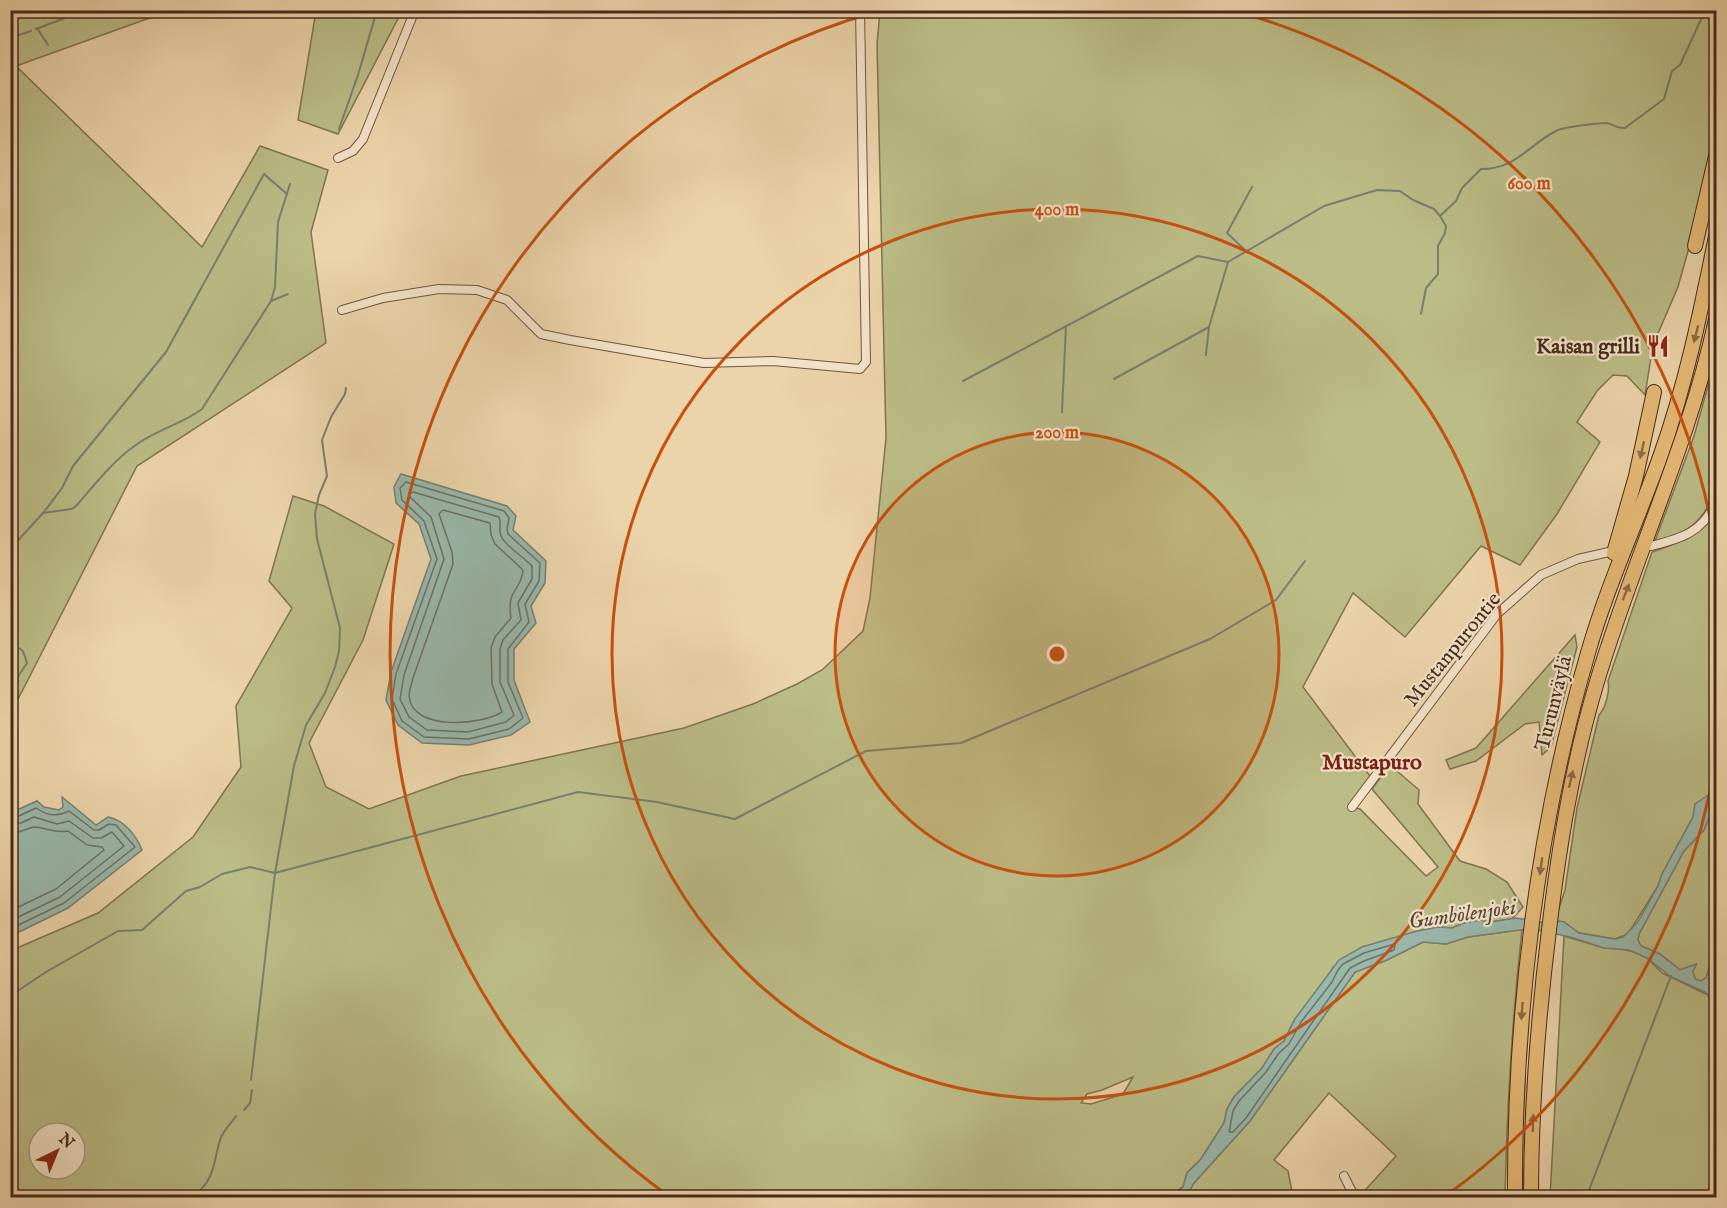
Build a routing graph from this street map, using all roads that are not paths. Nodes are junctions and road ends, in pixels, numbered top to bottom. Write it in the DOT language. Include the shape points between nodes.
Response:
graph roads {
  1 [pos="415,10"];
  2 [pos="860,10"];
  3 [pos="1716,156"];
  4 [pos="338,158"];
  5 [pos="1716,236"];
  6 [pos="1695,246"];
  7 [pos="342,310"];
  8 [pos="1716,319"];
  9 [pos="1714,332"];
  10 [pos="1654,392"];
  11 [pos="1716,502"];
  12 [pos="1651,546"];
  13 [pos="1609,552"];
  14 [pos="1588,651"];
  15 [pos="1352,807"];
  16 [pos="1344,1176"];
  17 [pos="1355,1197"];
  18 [pos="1515,1197"];
  19 [pos="1531,1197"];
  1 -- 4 [label="street" via="363,139 353,151"];
  2 -- 7 [label="street" via="866,362 860,369 773,361 704,363 570,340 541,334 507,300 477,290 439,289 383,298"];
  3 -- 6 [label="highway"];
  5 -- 14 [label="highway, Turunväylä, one-way" via="1678,402"];
  8 -- 9 [label="highway, Turunväylä"];
  19 -- 9 [label="highway, Turunväylä, one-way" via="1540,1006 1570,783 1595,686 1694,407"];
  10 -- 14 [label="highway, one-way" via="1636,476"];
  11 -- 12 [label="street" via="1701,526 1688,535"];
  13 -- 15 [label="street, Mustanpurontie" via="1578,559 1541,575 1497,614"];
  14 -- 18 [label="highway, Turunväylä, one-way" via="1545,834 1522,1005"];
  16 -- 17 [label="street"];
}
